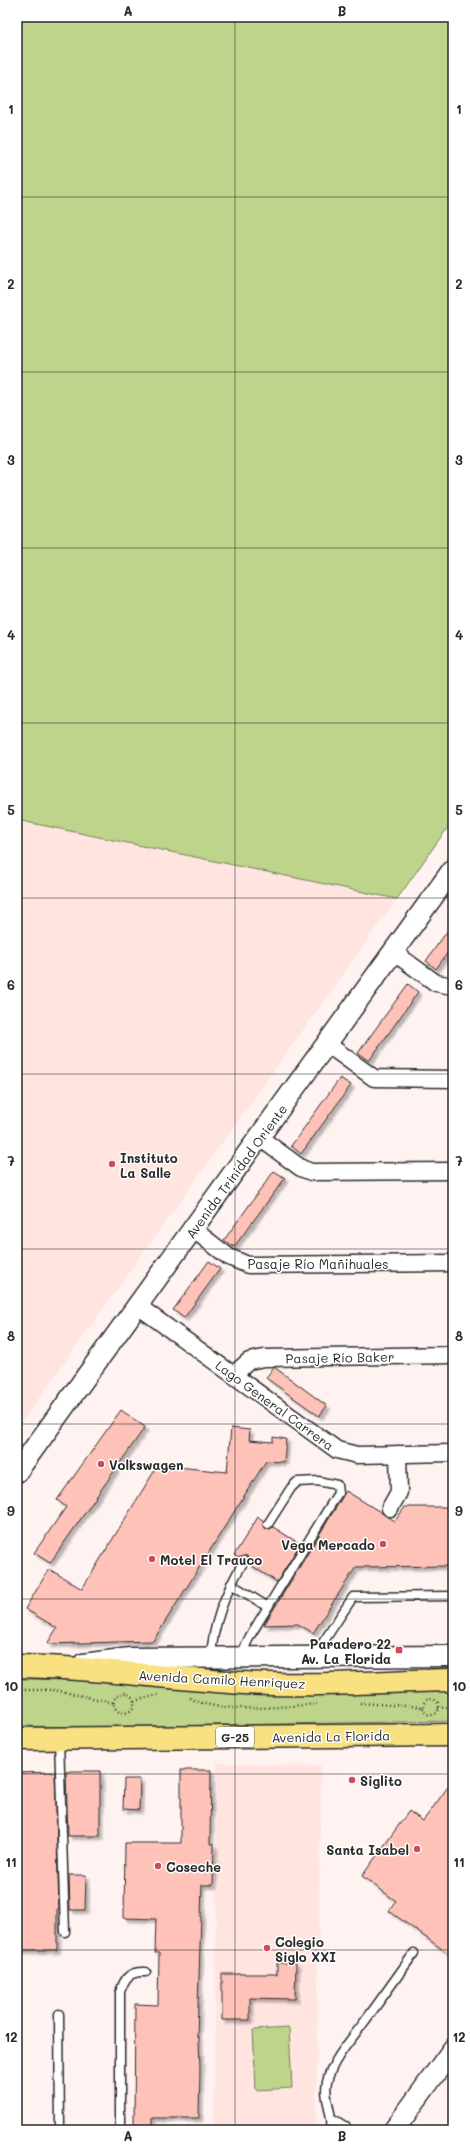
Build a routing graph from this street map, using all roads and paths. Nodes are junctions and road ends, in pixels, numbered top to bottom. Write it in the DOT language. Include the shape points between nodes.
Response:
graph roads {
  1 [pos="453,869"];
  2 [pos="394,952"];
  3 [pos="453,986"];
  4 [pos="327,1044"];
  5 [pos="453,1078"];
  6 [pos="260,1138"];
  7 [pos="453,1171"];
  8 [pos="194,1230"];
  9 [pos="453,1263"];
  10 [pos="138,1306"];
  11 [pos="453,1356"];
  12 [pos="233,1375"];
  13 [pos="398,1454"];
  14 [pos="453,1454"];
  15 [pos="17,1472"];
  16 [pos="390,1508"];
  17 [pos="268,1524"];
  18 [pos="244,1562"];
  19 [pos="230,1584"];
  20 [pos="453,1596"];
  21 [pos="268,1607"];
  22 [pos="453,1656"];
  23 [pos="211,1658"];
  24 [pos="240,1658"];
  25 [pos="312,1658"];
  26 [pos="17,1666"];
  27 [pos="64,1667"];
  28 [pos="453,1680"];
  29 [pos="17,1690"];
  30 [pos="114,1703"];
  31 [pos="453,1707"];
  32 [pos="438,1708"];
  33 [pos="453,1734"];
  34 [pos="17,1739"];
  35 [pos="59,1739"];
  36 [pos="65,1932"];
  37 [pos="414,1953"];
  38 [pos="146,1972"];
  39 [pos="59,2014"];
  40 [pos="451,2054"];
  41 [pos="333,2119"];
  42 [pos="60,2130"];
  43 [pos="120,2130"];
  44 [pos="331,2130"];
  45 [pos="347,2130"];
  46 [pos="394,2130"];
  1 -- 2 [label="street, Avenida Trinidad Oriente"];
  2 -- 3 [label="street" via="436,983"];
  2 -- 4 [label="street, Avenida Trinidad Oriente"];
  4 -- 5 [label="street" via="374,1078"];
  4 -- 6 [label="street, Avenida Trinidad Oriente"];
  6 -- 7 [label="street" via="301,1168 311,1172"];
  6 -- 8 [label="street, Avenida Trinidad Oriente"];
  8 -- 9 [label="street, Pasaje Río Mañihuales" via="229,1257 248,1265"];
  8 -- 10 [label="street, Avenida Trinidad Oriente"];
  10 -- 12 [label="street, Lago General Carrera"];
  10 -- 15 [label="street, Avenida Trinidad Oriente"];
  11 -- 12 [label="street, Pasaje Río Baker" via="264,1358 243,1365"];
  12 -- 13 [label="street, Lago General Carrera" via="337,1450 356,1455"];
  13 -- 14 [label="street, Lago General Carrera"];
  13 -- 16 [label="street" via="399,1492"];
  17 -- 21 [label="lane" via="297,1482 318,1481 337,1485 338,1494"];
  18 -- 19 [label="lane"];
  19 -- 21 [label="lane"];
  19 -- 23 [label="lane" via="212,1638"];
  20 -- 25 [label="lane" via="353,1597"];
  21 -- 24 [label="lane"];
  22 -- 25 [label="street, Avenida Camilo Henríquez"];
  23 -- 24 [label="street, Avenida Camilo Henríquez"];
  23 -- 27 [label="street, Avenida Camilo Henríquez" via="130,1658"];
  24 -- 25 [label="street, Avenida Camilo Henríquez"];
  26 -- 27 [label="main road, Avenida Camilo Henríquez"];
  27 -- 28 [label="main road, Avenida Camilo Henríquez" via="274,1684"];
  29 -- 30 [label="path" via="55,1690"];
  30 -- 30 [label="path" via="116,1709 125,1712 131,1710 134,1701 130,1695 123,1693 117,1696"];
  31 -- 32 [label="path"];
  32 -- 32 [label="path" via="437,1702 431,1699 425,1701 423,1708 426,1713 432,1714"];
  33 -- 35 [label="main road, Avenida La Florida / G-25"];
  34 -- 35 [label="main road, Avenida La Florida / G-25"];
  35 -- 36 [label="lane"];
  37 -- 41 [label="lane" via="344,2049 331,2071 327,2083 327,2096"];
  38 -- 43 [label="lane" via="128,1975 120,1992"];
  39 -- 42 [label="lane"];
  40 -- 46 [label="street"];
  41 -- 44 [label="lane"];
  41 -- 45 [label="lane"];
}
